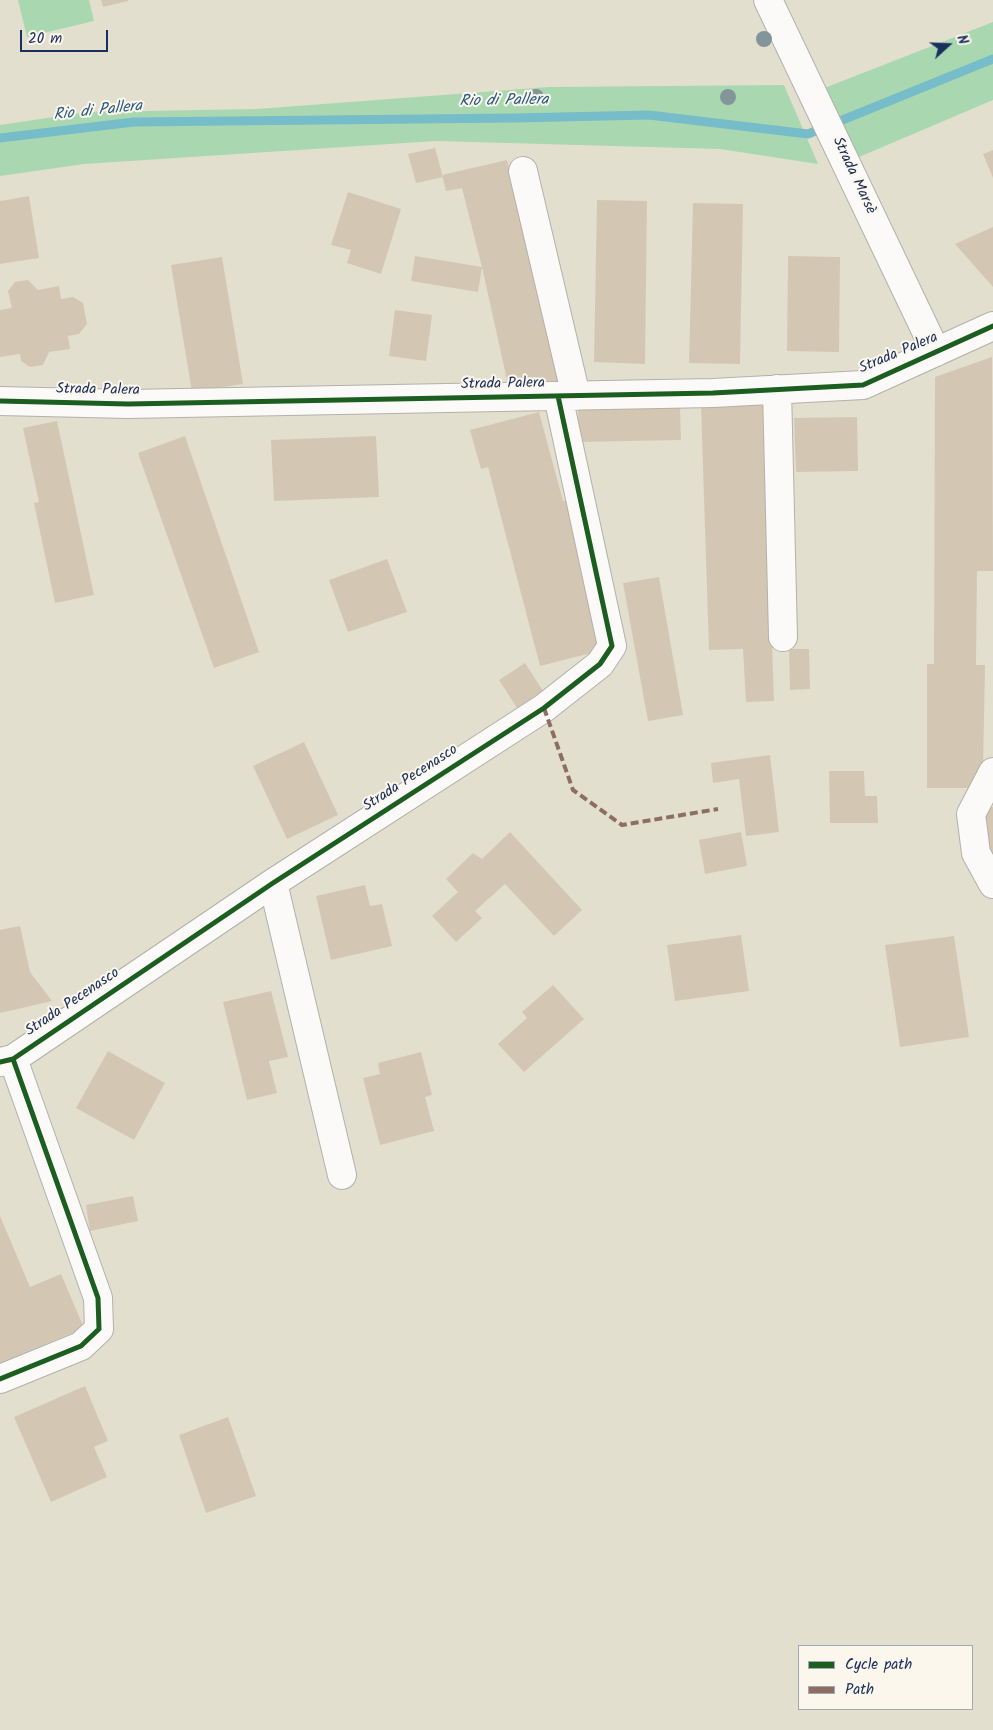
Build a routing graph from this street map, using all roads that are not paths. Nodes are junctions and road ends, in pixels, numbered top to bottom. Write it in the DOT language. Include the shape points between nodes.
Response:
graph roads {
  1 [pos="771,1"];
  2 [pos="523,171"];
  3 [pos="992,329"];
  4 [pos="936,352"];
  5 [pos="777,390"];
  6 [pos="567,396"];
  7 [pos="0,401"];
  8 [pos="783,637"];
  9 [pos="993,772"];
  10 [pos="273,883"];
  11 [pos="993,884"];
  12 [pos="6,1060"];
  13 [pos="342,1175"];
  14 [pos="0,1379"];
  1 -- 4 [label="street, Strada Marsè"];
  2 -- 6 [label="street, Strada Pecenasco"];
  3 -- 4 [label="street, Strada Palera"];
  4 -- 5 [label="street, Strada Palera" via="862,385"];
  5 -- 6 [label="street, Strada Palera"];
  5 -- 8 [label="street"];
  6 -- 7 [label="street, Strada Palera" via="128,404"];
  6 -- 10 [label="street, Strada Pecenasco" via="612,646 600,664 544,708"];
  9 -- 11 [label="street" via="971,814 976,853"];
  10 -- 12 [label="street, Strada Pecenasco"];
  10 -- 13 [label="street"];
  12 -- 14 [label="street" via="98,1298 99,1329 81,1346"];
}
